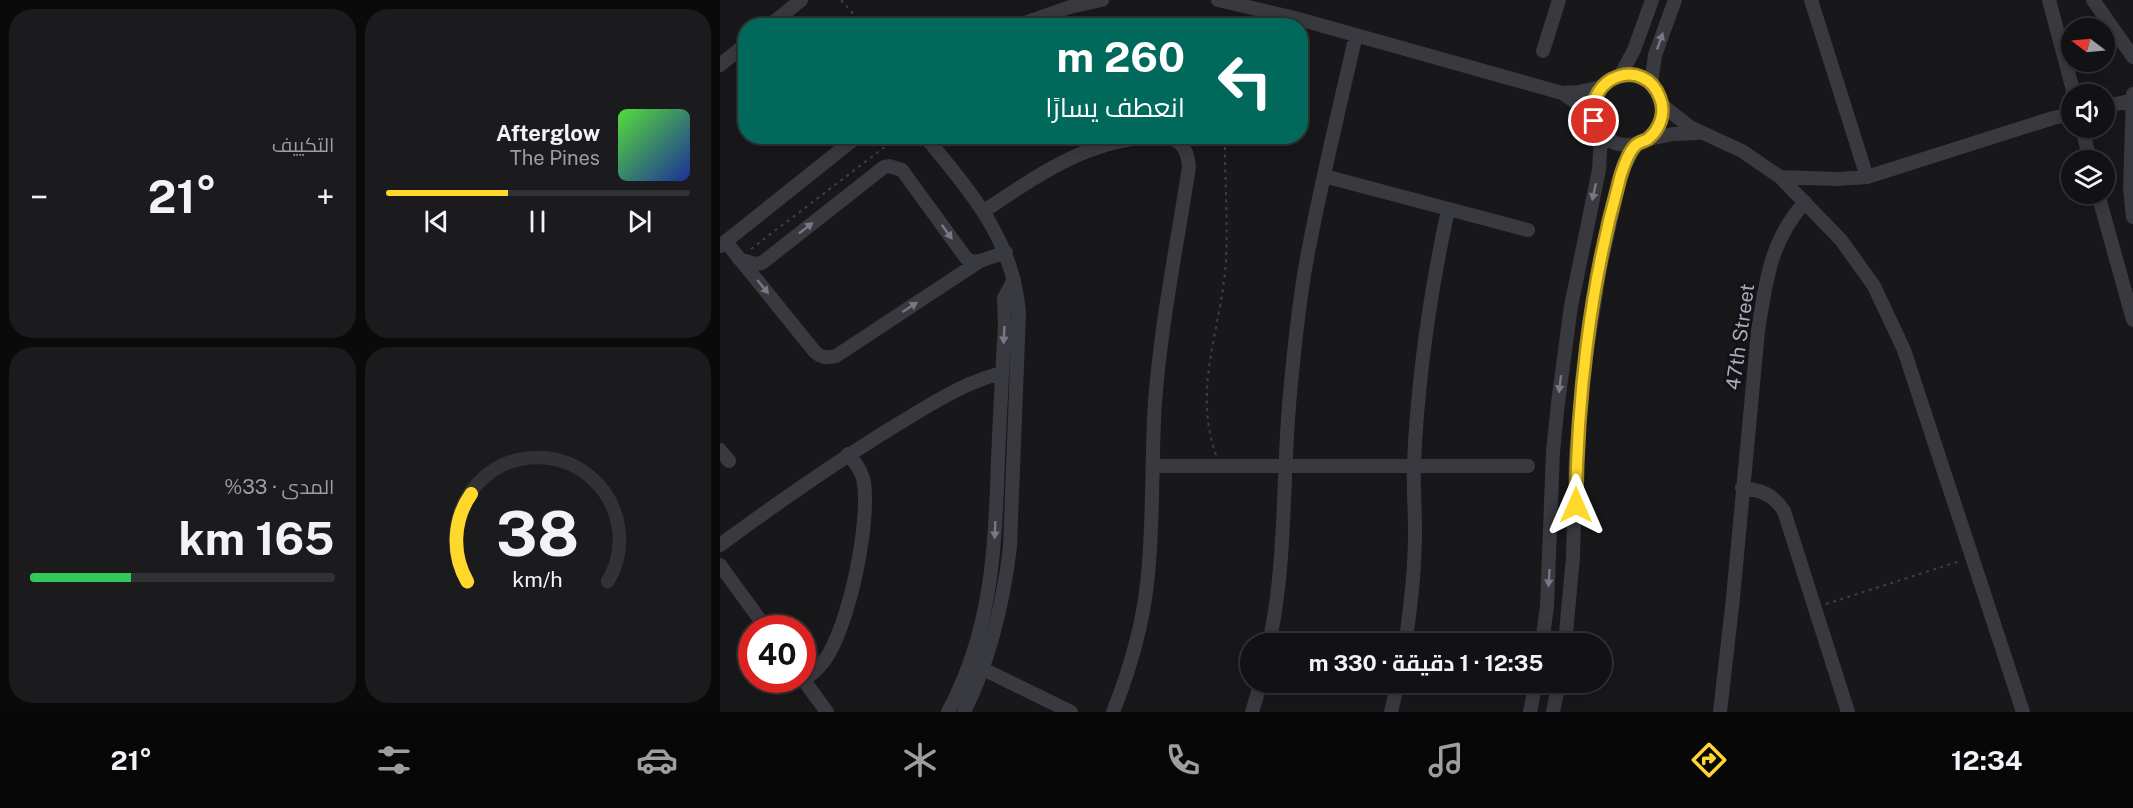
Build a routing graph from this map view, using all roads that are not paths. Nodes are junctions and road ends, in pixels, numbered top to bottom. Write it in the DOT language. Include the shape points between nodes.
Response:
graph roads {
  1 [pos="801,0"];
  2 [pos="1102,0"];
  3 [pos="1218,0"];
  4 [pos="1559,0"];
  5 [pos="1652,0"];
  6 [pos="1675,0"];
  7 [pos="1811,0"];
  8 [pos="2049,0"];
  9 [pos="2093,0"];
  10 [pos="779,18"];
  11 [pos="1037,18"];
  12 [pos="1295,18"];
  13 [pos="1308,22"];
  14 [pos="1356,35"];
  15 [pos="738,50"];
  16 [pos="1543,51"];
  17 [pos="2133,57"];
  18 [pos="720,65"];
  19 [pos="1620,76"];
  20 [pos="1651,84"];
  21 [pos="2071,84"];
  22 [pos="1601,87"];
  23 [pos="1562,93"];
  24 [pos="2133,94"];
  25 [pos="2133,100"];
  26 [pos="2115,104"];
  27 [pos="1662,105"];
  28 [pos="2061,116"];
  29 [pos="1594,121"];
  30 [pos="1700,133"];
  31 [pos="1601,134"];
  32 [pos="1642,142"];
  33 [pos="848,144"];
  34 [pos="931,144"];
  35 [pos="1105,144"];
  36 [pos="1182,144"];
  37 [pos="1323,176"];
  38 [pos="1779,177"];
  39 [pos="1867,177"];
  40 [pos="1804,202"];
  41 [pos="2101,204"];
  42 [pos="1448,210"];
  43 [pos="984,211"];
  44 [pos="2133,217"];
  45 [pos="1528,230"];
  46 [pos="723,244"];
  47 [pos="1006,252"];
  48 [pos="739,259"];
  49 [pos="980,261"];
  50 [pos="1014,280"];
  51 [pos="2133,320"];
  52 [pos="1002,373"];
  53 [pos="720,450"];
  54 [pos="848,454"];
  55 [pos="729,461"];
  56 [pos="1285,465"];
  57 [pos="1414,465"];
  58 [pos="1153,466"];
  59 [pos="1528,466"];
  60 [pos="1742,488"];
  61 [pos="720,545"];
  62 [pos="720,565"];
  63 [pos="757,615"];
  64 [pos="1271,633"];
  65 [pos="1407,633"];
  66 [pos="1543,633"];
  67 [pos="1566,633"];
  68 [pos="816,668"];
  69 [pos="983,669"];
  70 [pos="813,693"];
  71 [pos="1258,693"];
  72 [pos="1395,693"];
  73 [pos="1534,693"];
  74 [pos="1557,693"];
  75 [pos="827,712"];
  76 [pos="948,712"];
  77 [pos="964,712"];
  78 [pos="1071,712"];
  79 [pos="1113,712"];
  80 [pos="1252,712"];
  81 [pos="1391,712"];
  82 [pos="1530,712"];
  83 [pos="1553,712"];
  84 [pos="1720,712"];
  85 [pos="1848,712"];
  86 [pos="2023,712"];
  1 -- 10 [label="street"];
  2 -- 11 [label="street"];
  3 -- 12 [label="street"];
  4 -- 16 [label="street"];
  5 -- 19 [label="street"];
  20 -- 6 [label="street, one-way" via="1655,55"];
  7 -- 39 [label="street"];
  8 -- 21 [label="street"];
  9 -- 17 [label="street"];
  13 -- 14 [label="street"];
  14 -- 23 [label="street"];
  14 -- 37 [label="street"];
  15 -- 18 [label="street"];
  19 -- 20 [label="street" via="1635,76"];
  19 -- 22 [label="street"];
  20 -- 27 [label="street"];
  22 -- 23 [label="street"];
  22 -- 29 [label="street" via="1593,107"];
  23 -- 29 [label="street"];
  24 -- 25 [label="street"];
  25 -- 26 [label="street"];
  25 -- 44 [label="street"];
  27 -- 30 [label="street"];
  27 -- 32 [label="street" via="1658,128"];
  28 -- 39 [label="street"];
  29 -- 31 [label="street"];
  30 -- 32 [label="street" via="1673,134"];
  30 -- 38 [label="street" via="1742,151"];
  31 -- 32 [label="street" via="1617,144"];
  31 -- 66 [label="street, one-way" via="1599,170 1571,306 1558,403"];
  32 -- 67 [label="street" via="1625,165 1617,187 1586,357 1576,453"];
  33 -- 46 [label="street"];
  34 -- 43 [label="street"];
  35 -- 43 [label="street" via="1046,171"];
  36 -- 58 [label="street" via="1189,167 1161,347"];
  37 -- 42 [label="street"];
  37 -- 56 [label="street" via="1306,261"];
  38 -- 39 [label="street"];
  38 -- 40 [label="street"];
  40 -- 60 [label="street, 47th Street" via="1777,242 1765,290"];
  40 -- 86 [label="street" via="1858,262 1895,327"];
  41 -- 51 [label="street"];
  42 -- 45 [label="street"];
  42 -- 57 [label="street" via="1421,363"];
  43 -- 47 [label="street"];
  46 -- 48 [label="street"];
  47 -- 49 [label="street"];
  47 -- 50 [label="street"];
  48 -- 49 [label="street, one-way" via="815,352 827,358 836,356"];
  48 -- 49 [label="street, one-way" via="762,263 889,166 902,170 966,258"];
  50 -- 52 [label="street, one-way" via="1004,298"];
  50 -- 69 [label="street" via="1019,327 1010,547 1001,609"];
  52 -- 54 [label="street" via="957,388"];
  52 -- 76 [label="street, one-way" via="995,544 989,591 971,658"];
  53 -- 55 [label="street"];
  54 -- 61 [label="street"];
  54 -- 68 [label="street" via="858,466 865,492 861,540 848,605 825,660"];
  56 -- 57 [label="street"];
  56 -- 58 [label="street"];
  56 -- 64 [label="street" via="1279,583"];
  57 -- 59 [label="street"];
  57 -- 65 [label="street" via="1415,531"];
  58 -- 79 [label="street" via="1147,586 1124,686"];
  60 -- 84 [label="street, 47th Street"];
  60 -- 85 [label="street" via="1766,493 1784,511"];
  62 -- 63 [label="street"];
  69 -- 77 [label="street"];
  69 -- 78 [label="street"];
  70 -- 75 [label="street"];
  71 -- 80 [label="street"];
  72 -- 81 [label="street"];
  73 -- 82 [label="street"];
  74 -- 83 [label="street"];
}
